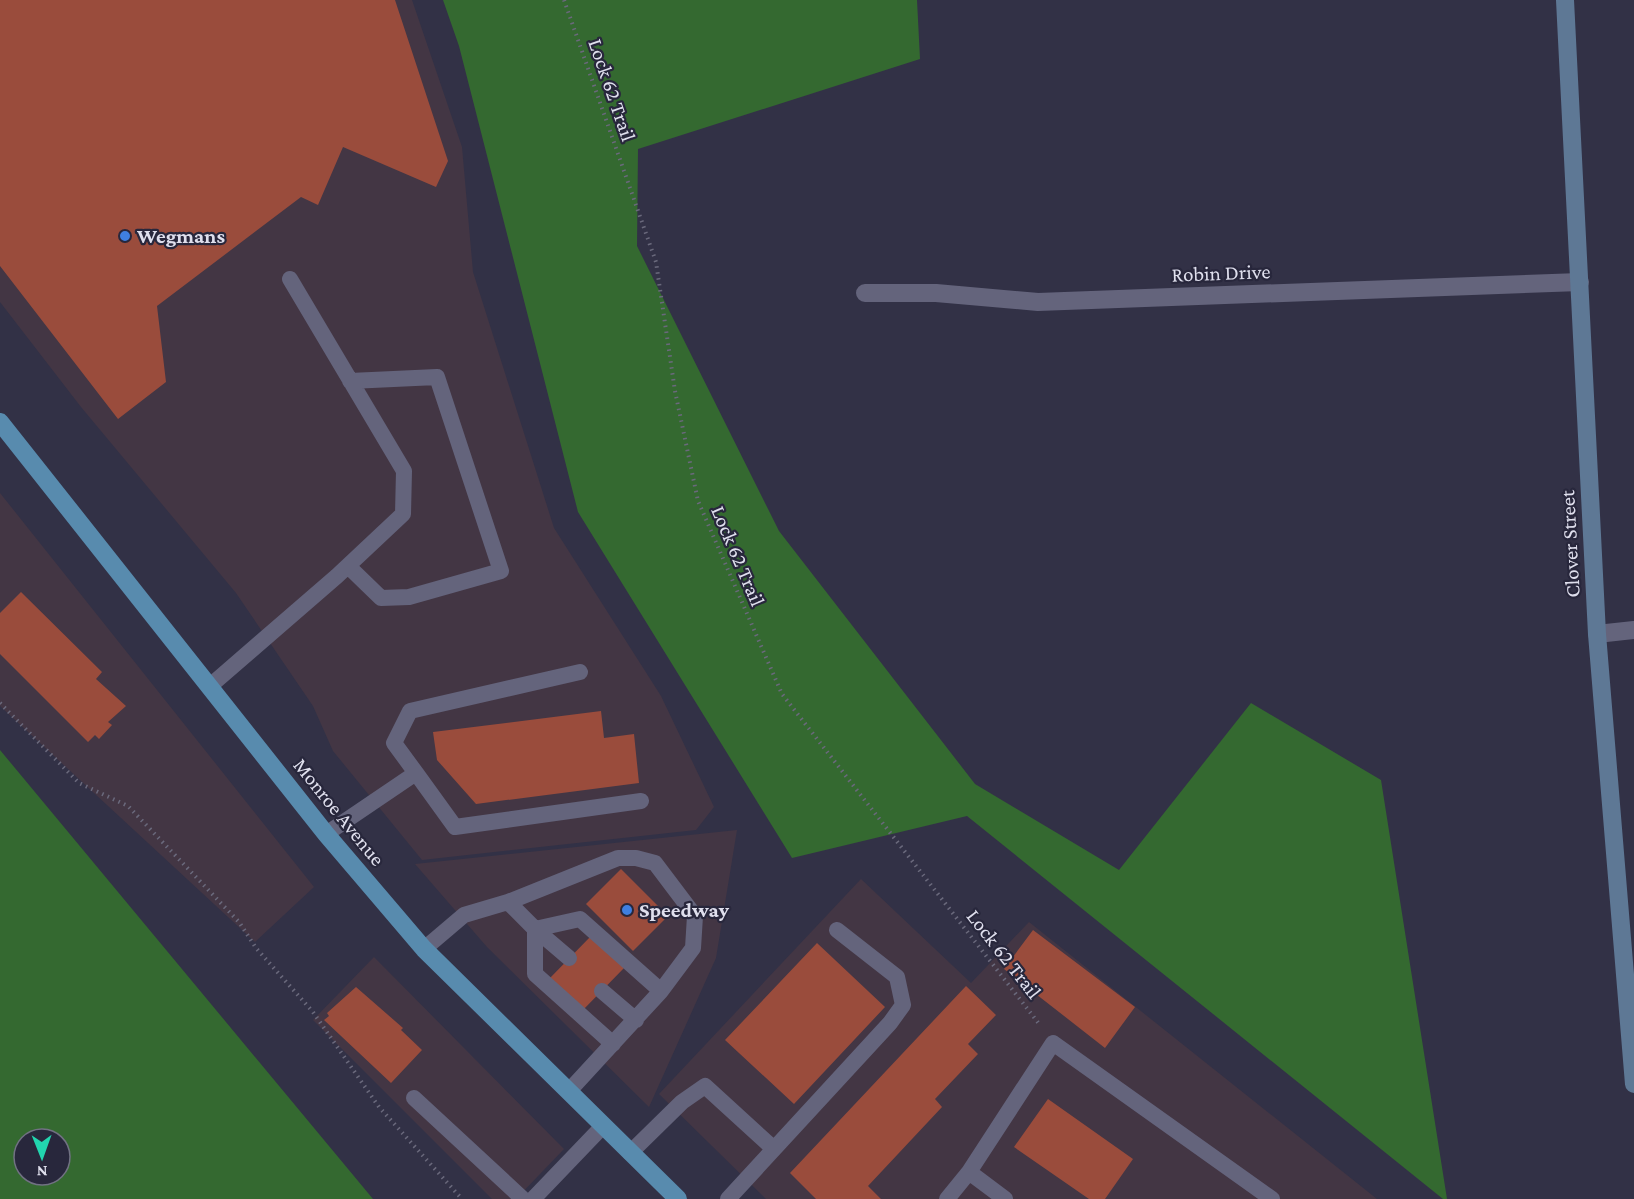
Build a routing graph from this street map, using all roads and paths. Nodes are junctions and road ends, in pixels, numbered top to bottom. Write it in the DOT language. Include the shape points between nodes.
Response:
graph roads {
  1 [pos="564,0"];
  2 [pos="1565,0"];
  3 [pos="290,279"];
  4 [pos="1580,282"];
  5 [pos="865,293"];
  6 [pos="350,381"];
  7 [pos="0,422"];
  8 [pos="348,566"];
  9 [pos="1634,630"];
  10 [pos="1597,634"];
  11 [pos="580,672"];
  12 [pos="210,686"];
  13 [pos="0,703"];
  14 [pos="416,773"];
  15 [pos="641,801"];
  16 [pos="326,834"];
  17 [pos="508,902"];
  18 [pos="536,929"];
  19 [pos="837,930"];
  20 [pos="424,949"];
  21 [pos="569,958"];
  22 [pos="602,991"];
  23 [pos="661,991"];
  24 [pos="636,1020"];
  25 [pos="1633,1041"];
  26 [pos="1053,1043"];
  27 [pos="613,1044"];
  28 [pos="1634,1084"];
  29 [pos="568,1090"];
  30 [pos="414,1098"];
  31 [pos="603,1126"];
  32 [pos="774,1149"];
  33 [pos="630,1153"];
  34 [pos="969,1172"];
  35 [pos="462,1199"];
  36 [pos="523,1199"];
  37 [pos="533,1199"];
  38 [pos="678,1199"];
  39 [pos="728,1199"];
  40 [pos="947,1199"];
  41 [pos="1005,1199"];
  42 [pos="1272,1199"];
  1 -- 26 [label="path, Lock 62 Trail" via="656,262 675,391 698,501 782,694"];
  2 -- 4 [label="main road, Clover Street"];
  3 -- 6 [label="lane"];
  4 -- 5 [label="street, Robin Drive" via="1038,302 936,293"];
  4 -- 10 [label="main road, Clover Street"];
  6 -- 8 [label="lane" via="404,471 403,514"];
  6 -- 8 [label="lane" via="437,377 501,571 409,597 381,598"];
  7 -- 12 [label="main road, Monroe Avenue"];
  8 -- 12 [label="lane"];
  9 -- 10 [label="street"];
  10 -- 25 [label="main road, Clover Street"];
  11 -- 14 [label="lane" via="410,711 394,743"];
  12 -- 16 [label="main road, Monroe Avenue"];
  13 -- 35 [label="path" via="79,783 128,806 239,922 256,948 313,1012 379,1107"];
  14 -- 15 [label="lane" via="455,827"];
  14 -- 16 [label="lane"];
  16 -- 20 [label="main road, Monroe Avenue"];
  17 -- 18 [label="lane"];
  17 -- 20 [label="lane" via="464,915"];
  17 -- 23 [label="lane" via="618,858 654,863 695,916 693,948"];
  18 -- 21 [label="lane"];
  18 -- 23 [label="lane" via="580,919"];
  18 -- 27 [label="lane" via="534,974"];
  19 -- 32 [label="lane" via="897,977 903,1005"];
  20 -- 29 [label="main road, Monroe Avenue"];
  22 -- 24 [label="lane"];
  23 -- 24 [label="lane"];
  24 -- 27 [label="lane"];
  25 -- 28 [label="main road, Clover Street"];
  26 -- 34 [label="lane"];
  26 -- 42 [label="lane"];
  27 -- 29 [label="lane"];
  29 -- 31 [label="main road, Monroe Avenue"];
  30 -- 36 [label="lane"];
  31 -- 33 [label="main road, Monroe Avenue"];
  31 -- 37 [label="lane"];
  32 -- 33 [label="lane" via="705,1086 682,1102"];
  32 -- 39 [label="lane"];
  33 -- 38 [label="main road, Monroe Avenue"];
  34 -- 40 [label="lane"];
  34 -- 41 [label="lane"];
}
